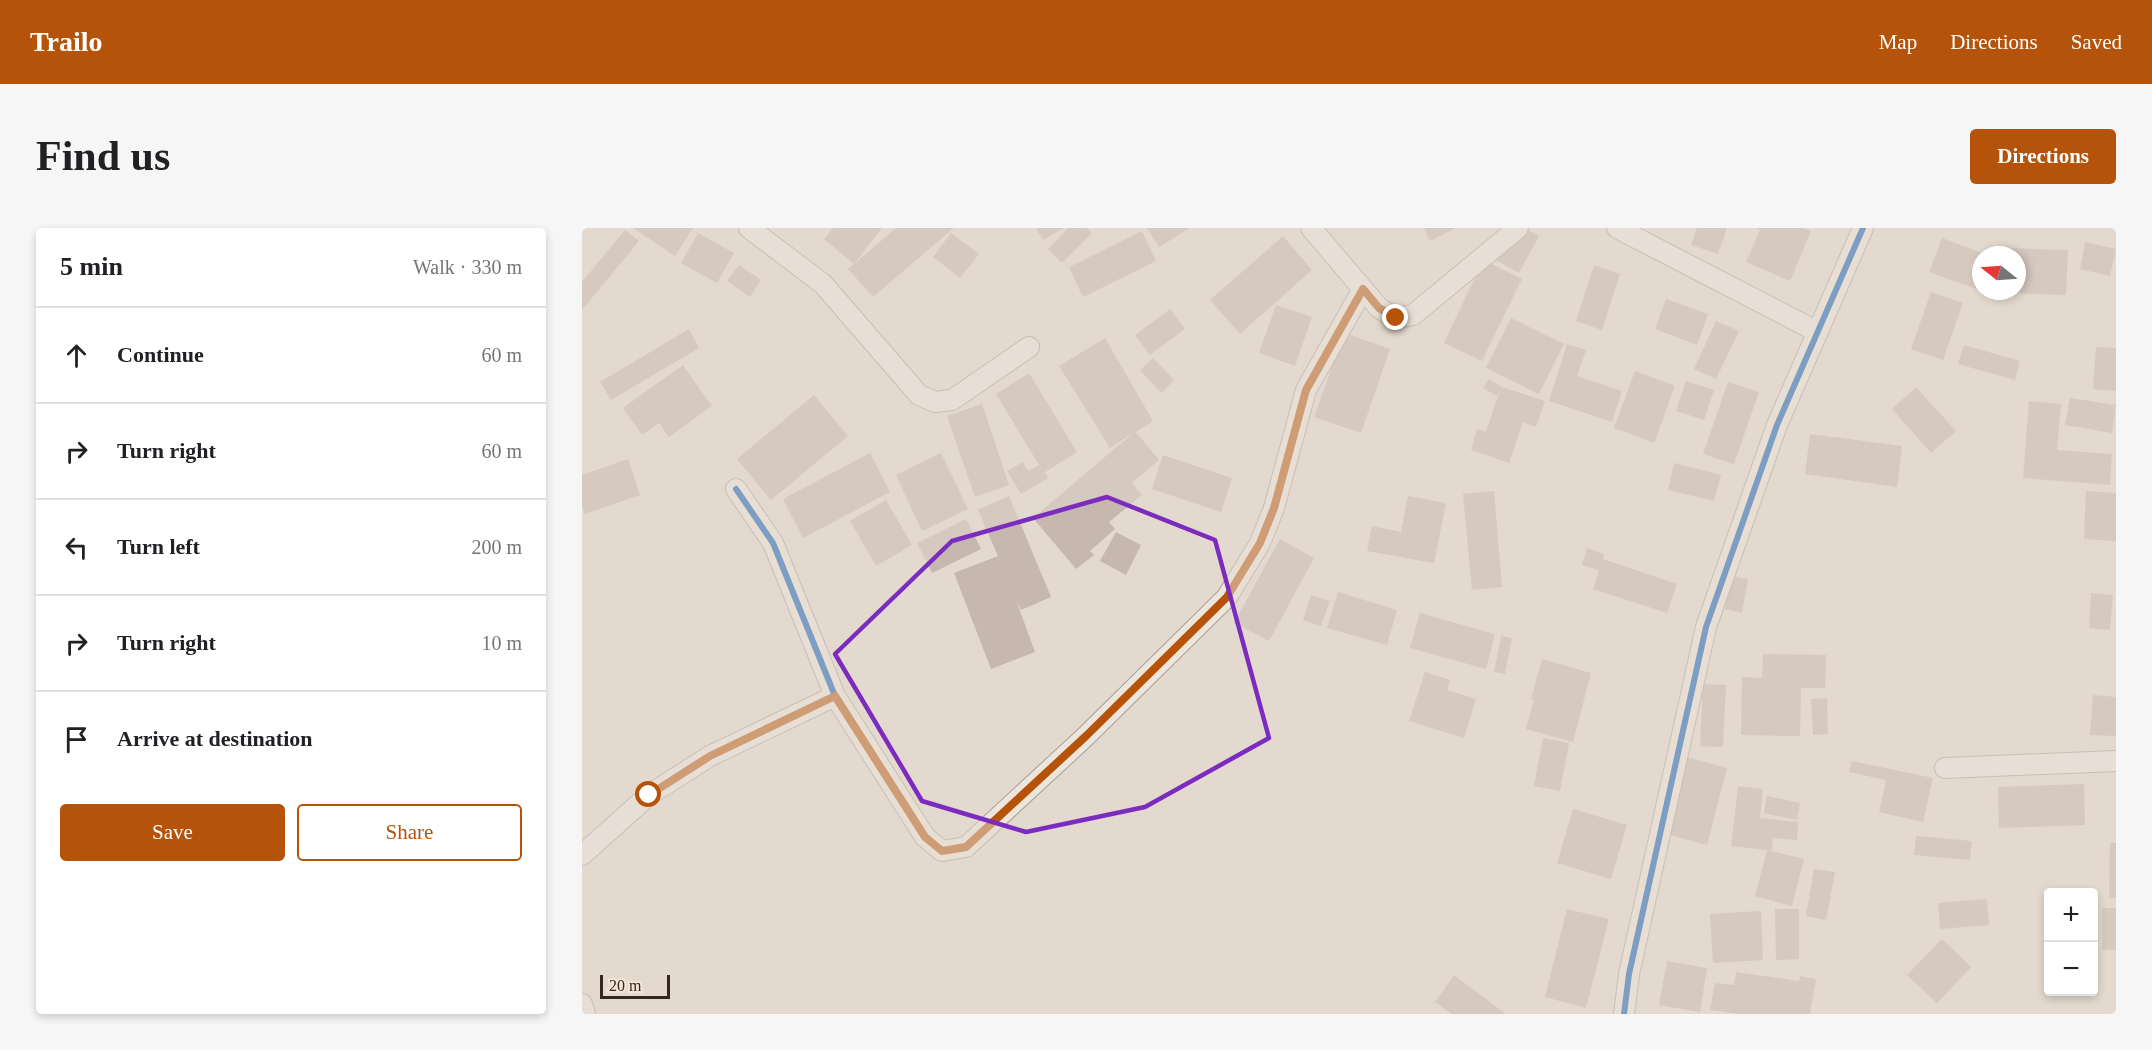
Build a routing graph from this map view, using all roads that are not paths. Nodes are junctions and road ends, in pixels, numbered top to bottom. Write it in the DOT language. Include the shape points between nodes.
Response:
graph roads {
  1 [pos="749,228"];
  2 [pos="1311,228"];
  3 [pos="1518,228"];
  4 [pos="1617,228"];
  5 [pos="1863,228"];
  6 [pos="1363,289"];
  7 [pos="1818,332"];
  8 [pos="1029,347"];
  9 [pos="736,489"];
  10 [pos="835,696"];
  11 [pos="2116,761"];
  12 [pos="1945,768"];
  13 [pos="582,855"];
  14 [pos="582,1006"];
  15 [pos="585,1014"];
  16 [pos="1624,1014"];
  1 -- 8 [label="street" via="823,284 919,395 935,402 952,400"];
  2 -- 6 [label="street"];
  3 -- 6 [label="street" via="1413,315 1396,318 1379,308"];
  4 -- 7 [label="street"];
  5 -- 7 [label="street"];
  6 -- 10 [label="street" via="1306,390 1274,508 1260,543 1227,597 966,847 942,851 925,837"];
  7 -- 16 [label="street" via="1777,425 1706,627 1629,974"];
  9 -- 10 [label="street" via="773,543"];
  10 -- 13 [label="street" via="710,756 649,795"];
  11 -- 12 [label="street"];
  14 -- 15 [label="street"];
}
